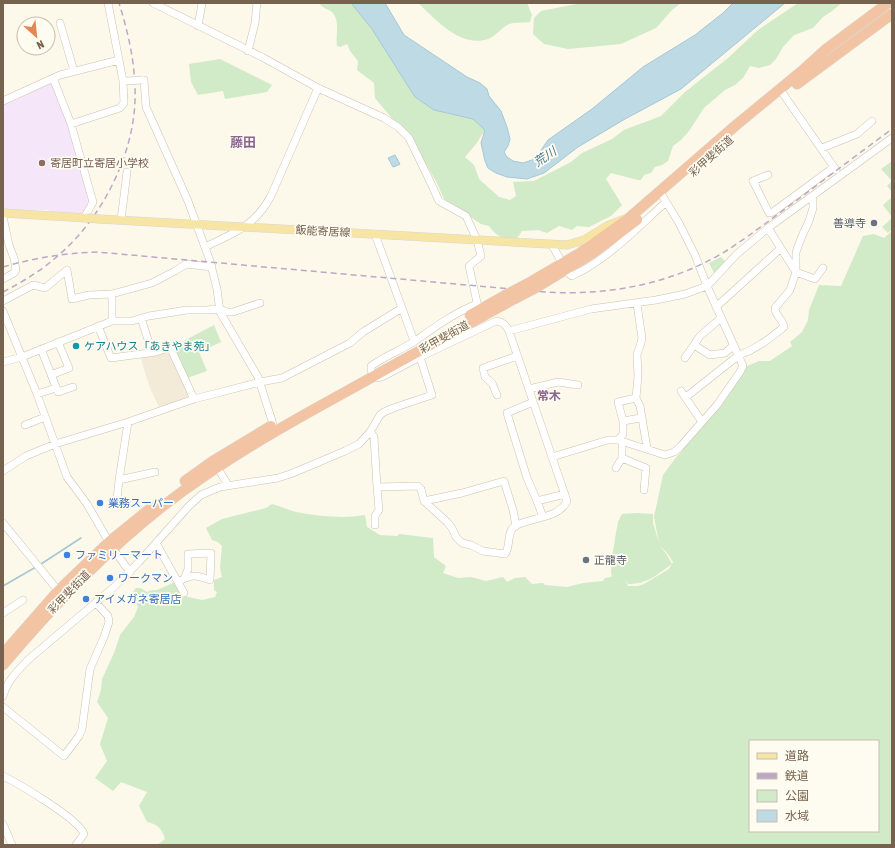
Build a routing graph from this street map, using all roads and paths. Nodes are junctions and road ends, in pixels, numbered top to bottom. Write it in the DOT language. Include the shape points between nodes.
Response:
graph roads {
  1 [pos="108,3"];
  2 [pos="153,3"];
  3 [pos="202,3"];
  4 [pos="257,3"];
  5 [pos="888,3"];
  6 [pos="892,8"];
  7 [pos="892,14"];
  8 [pos="60,22"];
  9 [pos="198,26"];
  10 [pos="248,51"];
  11 [pos="119,60"];
  12 [pos="74,71"];
  13 [pos="806,72"];
  14 [pos="53,78"];
  15 [pos="124,81"];
  16 [pos="318,88"];
  17 [pos="781,91"];
  18 [pos="3,101"];
  19 [pos="872,121"];
  20 [pos="72,124"];
  21 [pos="892,138"];
  22 [pos="822,148"];
  23 [pos="834,167"];
  24 [pos="127,172"];
  25 [pos="768,175"];
  26 [pos="840,176"];
  27 [pos="813,196"];
  28 [pos="663,198"];
  29 [pos="3,213"];
  30 [pos="3,217"];
  31 [pos="85,218"];
  32 [pos="121,220"];
  33 [pos="631,221"];
  34 [pos="196,224"];
  35 [pos="246,227"];
  36 [pos="768,228"];
  37 [pos="375,234"];
  38 [pos="477,240"];
  39 [pos="552,245"];
  40 [pos="205,246"];
  41 [pos="780,248"];
  42 [pos="561,261"];
  43 [pos="212,267"];
  44 [pos="823,268"];
  45 [pos="796,272"];
  46 [pos="568,273"];
  47 [pos="3,279"];
  48 [pos="707,286"];
  49 [pos="112,294"];
  50 [pos="509,298"];
  51 [pos="3,301"];
  52 [pos="260,303"];
  53 [pos="637,304"];
  54 [pos="716,307"];
  55 [pos="402,308"];
  56 [pos="220,309"];
  57 [pos="3,312"];
  58 [pos="141,318"];
  59 [pos="721,318"];
  60 [pos="112,321"];
  61 [pos="98,326"];
  62 [pos="509,330"];
  63 [pos="414,341"];
  64 [pos="58,342"];
  65 [pos="734,344"];
  66 [pos="694,345"];
  67 [pos="40,349"];
  68 [pos="152,352"];
  69 [pos="517,356"];
  70 [pos="739,356"];
  71 [pos="22,357"];
  72 [pos="420,358"];
  73 [pos="685,358"];
  74 [pos="3,362"];
  75 [pos="372,373"];
  76 [pos="51,375"];
  77 [pos="260,382"];
  78 [pos="578,385"];
  79 [pos="73,387"];
  80 [pos="56,388"];
  81 [pos="529,389"];
  82 [pos="37,394"];
  83 [pos="497,395"];
  84 [pos="636,398"];
  85 [pos="194,400"];
  86 [pos="533,402"];
  87 [pos="45,417"];
  88 [pos="642,418"];
  89 [pos="623,421"];
  90 [pos="128,422"];
  91 [pos="702,422"];
  92 [pos="273,424"];
  93 [pos="25,425"];
  94 [pos="370,432"];
  95 [pos="620,441"];
  96 [pos="55,444"];
  97 [pos="647,448"];
  98 [pos="552,457"];
  99 [pos="622,458"];
  100 [pos="217,467"];
  101 [pos="616,468"];
  102 [pos="3,471"];
  103 [pos="155,472"];
  104 [pos="119,480"];
  105 [pos="228,485"];
  106 [pos="377,487"];
  107 [pos="644,490"];
  108 [pos="565,494"];
  109 [pos="424,501"];
  110 [pos="537,501"];
  111 [pos="122,506"];
  112 [pos="543,517"];
  113 [pos="3,523"];
  114 [pos="375,525"];
  115 [pos="516,526"];
  116 [pos="156,543"];
  117 [pos="111,545"];
  118 [pos="130,572"];
  119 [pos="186,577"];
  120 [pos="178,582"];
  121 [pos="61,593"];
  122 [pos="184,593"];
  123 [pos="23,600"];
  124 [pos="96,603"];
  125 [pos="3,613"];
  126 [pos="3,654"];
  127 [pos="3,665"];
  128 [pos="3,696"];
  129 [pos="3,707"];
  130 [pos="3,776"];
  131 [pos="3,824"];
  132 [pos="12,845"];
  133 [pos="76,845"];
  1 -- 11 [label="street"];
  2 -- 9 [label="street"];
  3 -- 9 [label="street"];
  4 -- 10 [label="street"];
  5 -- 13 [label="highway, 彩甲斐街道" via="826,50"];
  6 -- 13 [label="highway"];
  7 -- 13 [label="highway, 彩甲斐街道"];
  8 -- 12 [label="street"];
  9 -- 10 [label="street"];
  10 -- 16 [label="street"];
  11 -- 12 [label="street"];
  11 -- 15 [label="street"];
  12 -- 14 [label="street"];
  13 -- 17 [label="highway, 彩甲斐街道"];
  14 -- 18 [label="street"];
  14 -- 20 [label="street"];
  15 -- 20 [label="street" via="124,103 120,108"];
  15 -- 34 [label="street, bridge" via="144,80 146,107"];
  16 -- 35 [label="street" via="271,196 265,207"];
  16 -- 38 [label="street" via="384,118 405,133 439,201 466,216"];
  17 -- 22 [label="street"];
  17 -- 28 [label="highway, 彩甲斐街道" via="729,131"];
  19 -- 22 [label="street" via="857,134"];
  20 -- 31 [label="street" via="93,202"];
  21 -- 26 [label="street"];
  22 -- 23 [label="street"];
  23 -- 25 [label="street" via="769,213 753,181"];
  23 -- 26 [label="street"];
  24 -- 32 [label="street"];
  26 -- 27 [label="street"];
  27 -- 36 [label="street"];
  27 -- 45 [label="street" via="813,208 796,252"];
  28 -- 33 [label="highway, 彩甲斐街道"];
  28 -- 46 [label="street" via="625,240 574,275"];
  28 -- 48 [label="street" via="686,237"];
  29 -- 31 [label="main road, 飯能寄居線"];
  30 -- 47 [label="street" via="16,270"];
  31 -- 32 [label="main road, 飯能寄居線, bridge"];
  32 -- 34 [label="main road, 飯能寄居線"];
  33 -- 39 [label="main road, 飯能寄居線" via="616,221 577,243"];
  33 -- 50 [label="highway, 彩甲斐街道, bridge" via="527,284"];
  33 -- 50 [label="highway, 彩甲斐街道, bridge" via="593,253 537,287"];
  34 -- 35 [label="main road, 飯能寄居線"];
  34 -- 40 [label="street"];
  35 -- 37 [label="main road, 飯能寄居線"];
  35 -- 40 [label="street"];
  36 -- 41 [label="street"];
  36 -- 48 [label="street" via="737,254"];
  37 -- 38 [label="main road, 飯能寄居線"];
  37 -- 55 [label="street"];
  38 -- 39 [label="main road, 飯能寄居線"];
  38 -- 63 [label="street" via="481,256 469,266 477,305 444,321"];
  39 -- 42 [label="street"];
  40 -- 43 [label="street"];
  41 -- 45 [label="street"];
  41 -- 54 [label="street"];
  43 -- 49 [label="street" via="186,264 152,283"];
  43 -- 56 [label="street"];
  44 -- 45 [label="street" via="815,279"];
  45 -- 70 [label="street" via="790,290 775,308 784,326 765,343"];
  48 -- 53 [label="street" via="685,294"];
  48 -- 54 [label="street"];
  49 -- 51 [label="street" via="72,299 67,270 45,288 34,285"];
  49 -- 60 [label="street"];
  50 -- 75 [label="highway, 彩甲斐街道"];
  52 -- 56 [label="street" via="233,312"];
  53 -- 62 [label="street" via="591,309"];
  53 -- 84 [label="street" via="642,343 637,354"];
  54 -- 59 [label="street"];
  55 -- 63 [label="street"];
  55 -- 77 [label="street" via="350,342 299,370 282,378"];
  56 -- 58 [label="street" via="187,310"];
  56 -- 77 [label="street"];
  57 -- 71 [label="street"];
  58 -- 60 [label="street" via="132,321"];
  58 -- 68 [label="street"];
  59 -- 65 [label="street"];
  59 -- 66 [label="street" via="706,330"];
  60 -- 61 [label="street"];
  61 -- 64 [label="street"];
  61 -- 68 [label="street" via="111,358"];
  62 -- 69 [label="street"];
  62 -- 72 [label="street" via="502,322 486,322"];
  63 -- 75 [label="street" via="371,366"];
  64 -- 67 [label="street"];
  64 -- 76 [label="street" via="69,368"];
  65 -- 66 [label="street" via="725,353 710,355"];
  65 -- 70 [label="street"];
  66 -- 73 [label="street"];
  67 -- 71 [label="street"];
  67 -- 76 [label="street"];
  68 -- 85 [label="street" via="170,349"];
  69 -- 81 [label="street"];
  69 -- 83 [label="street" via="483,368 485,377 492,383"];
  70 -- 91 [label="street" via="743,366 740,372"];
  70 -- 91 [label="street" via="684,394"];
  71 -- 74 [label="street"];
  71 -- 82 [label="street"];
  72 -- 75 [label="street" via="378,378"];
  72 -- 94 [label="street" via="432,395 384,412"];
  75 -- 92 [label="highway, 彩甲斐街道"];
  75 -- 100 [label="highway, 彩甲斐街道"];
  76 -- 80 [label="street"];
  77 -- 85 [label="street"];
  77 -- 92 [label="street"];
  78 -- 81 [label="street" via="558,382"];
  79 -- 80 [label="street" via="58,392"];
  80 -- 82 [label="street"];
  81 -- 86 [label="street"];
  82 -- 87 [label="street"];
  84 -- 88 [label="street"];
  84 -- 89 [label="street" via="618,402"];
  85 -- 90 [label="street"];
  86 -- 98 [label="street"];
  86 -- 110 [label="street" via="507,412 527,478"];
  87 -- 93 [label="street"];
  87 -- 96 [label="street"];
  88 -- 89 [label="street"];
  88 -- 97 [label="street"];
  89 -- 95 [label="street"];
  90 -- 96 [label="street"];
  90 -- 104 [label="street"];
  91 -- 97 [label="street" via="674,452 665,455"];
  92 -- 117 [label="highway, 彩甲斐街道" via="159,501"];
  94 -- 105 [label="street" via="360,444 345,452 293,473 278,478"];
  94 -- 106 [label="street" via="374,437"];
  95 -- 97 [label="street"];
  95 -- 98 [label="street" via="608,440"];
  95 -- 99 [label="street"];
  96 -- 102 [label="street" via="26,456"];
  96 -- 117 [label="street" via="67,476"];
  98 -- 108 [label="street"];
  99 -- 101 [label="street"];
  99 -- 107 [label="street" via="646,468"];
  100 -- 105 [label="street"];
  100 -- 117 [label="highway, 彩甲斐街道"];
  103 -- 104 [label="street"];
  104 -- 111 [label="street" via="117,499"];
  105 -- 116 [label="street" via="201,495"];
  106 -- 109 [label="street" via="418,486 422,488"];
  106 -- 114 [label="street" via="379,510"];
  108 -- 110 [label="street"];
  108 -- 112 [label="street" via="565,506"];
  109 -- 115 [label="street" via="504,481"];
  109 -- 115 [label="street" via="447,522 462,543 483,551 505,554 508,552 511,533"];
  110 -- 112 [label="street"];
  112 -- 115 [label="street"];
  113 -- 121 [label="street"];
  116 -- 118 [label="street"];
  116 -- 120 [label="street"];
  117 -- 118 [label="street"];
  117 -- 121 [label="highway, 彩甲斐街道"];
  118 -- 124 [label="street"];
  119 -- 119 [label="street" via="188,554 211,553 210,580 199,576"];
  119 -- 120 [label="street"];
  120 -- 122 [label="street"];
  121 -- 126 [label="highway, 彩甲斐街道"];
  121 -- 127 [label="highway, 彩甲斐街道"];
  123 -- 125 [label="street"];
  124 -- 128 [label="street" via="25,663 10,681"];
  124 -- 129 [label="street" via="108,616 109,622 90,669 82,729 64,756"];
  130 -- 133 [label="street" via="74,821 84,831"];
  131 -- 132 [label="street"];
}
